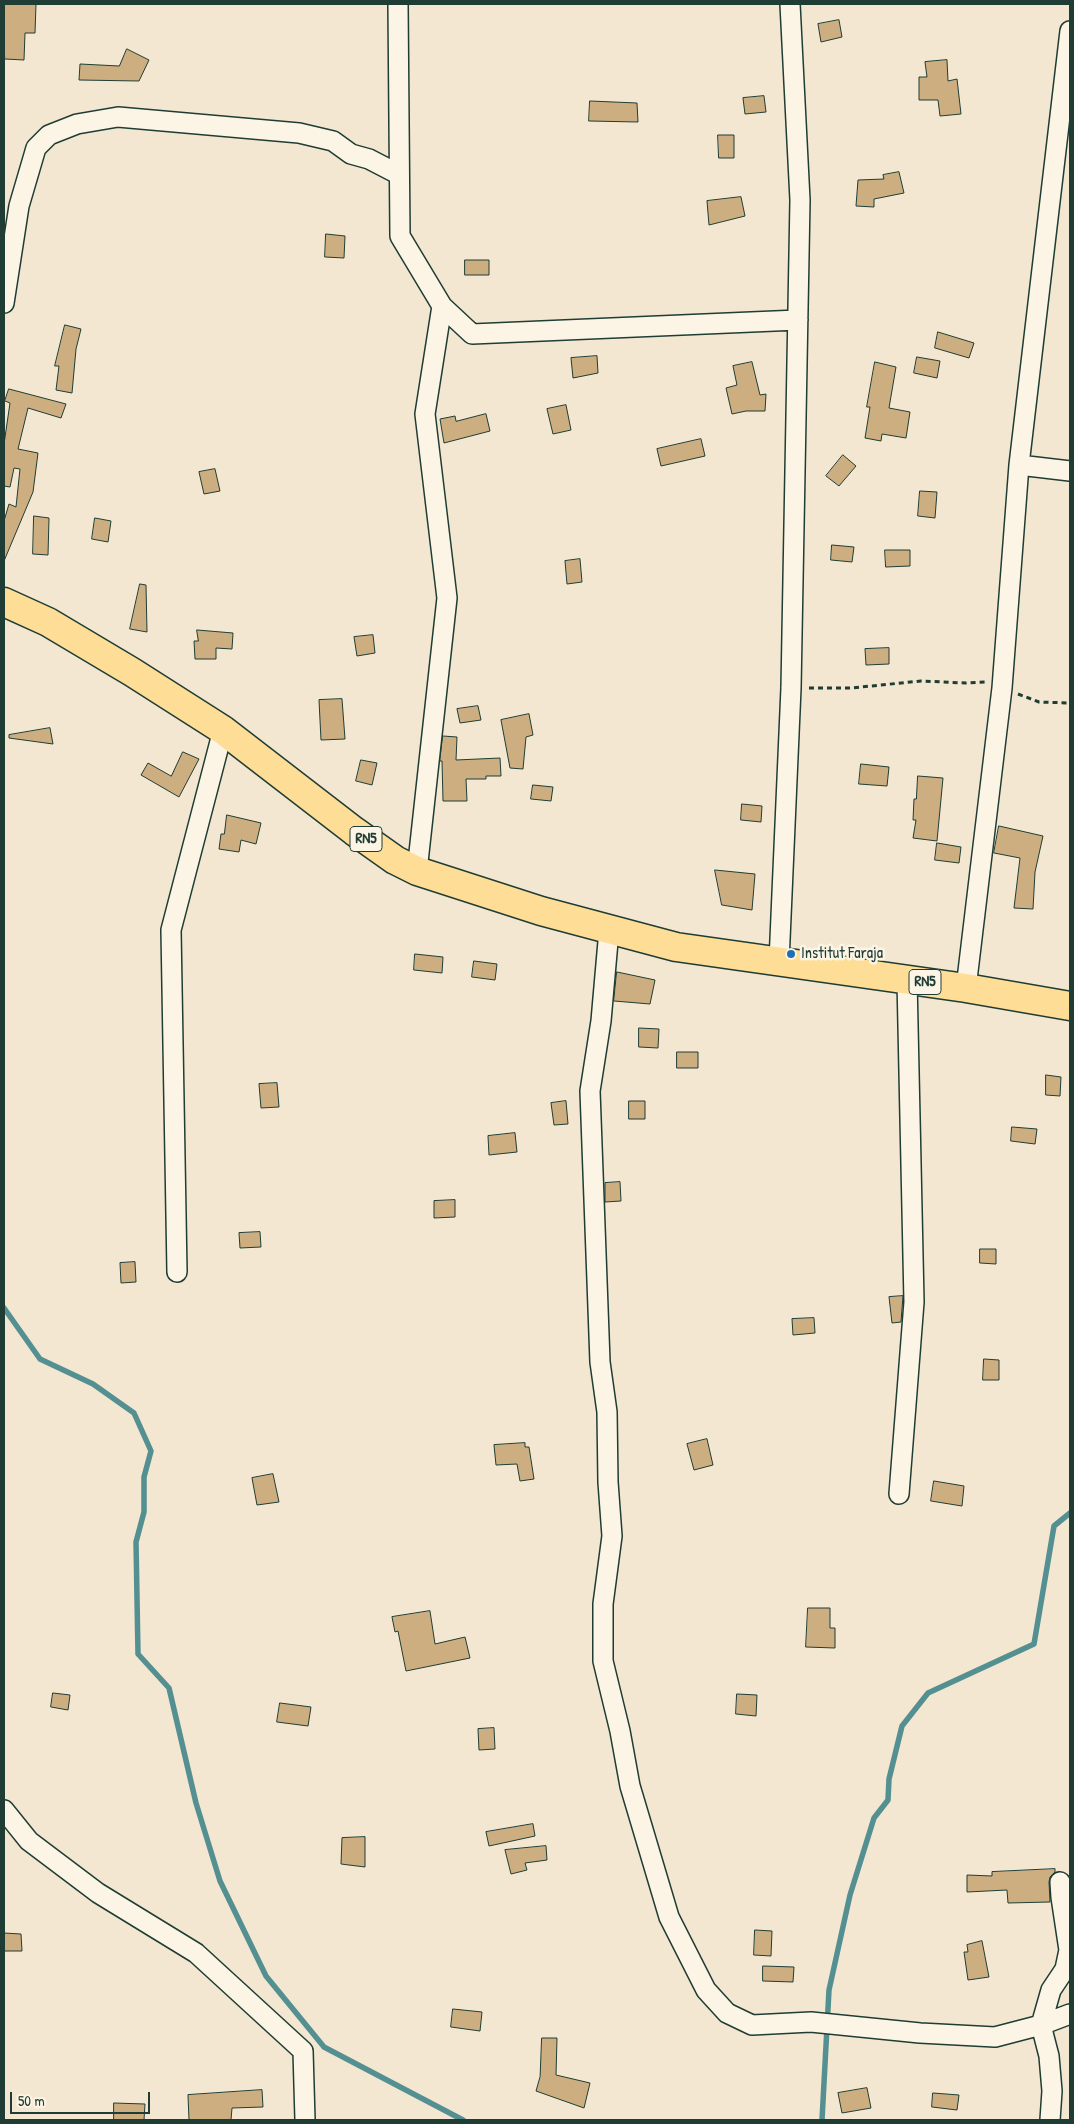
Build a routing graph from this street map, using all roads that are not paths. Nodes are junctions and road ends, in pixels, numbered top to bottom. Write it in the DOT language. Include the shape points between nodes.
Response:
graph roads {
  1 [pos="398,4"];
  2 [pos="790,4"];
  3 [pos="1070,31"];
  4 [pos="398,174"];
  5 [pos="4,303"];
  6 [pos="442,306"];
  7 [pos="798,320"];
  8 [pos="1019,465"];
  9 [pos="1070,471"];
  10 [pos="4,602"];
  11 [pos="223,730"];
  12 [pos="417,871"];
  13 [pos="609,930"];
  14 [pos="779,962"];
  15 [pos="907,980"];
  16 [pos="966,988"];
  17 [pos="1070,1006"];
  18 [pos="177,1272"];
  19 [pos="899,1494"];
  20 [pos="4,1810"];
  21 [pos="1060,1882"];
  22 [pos="1070,2014"];
  23 [pos="1041,2025"];
  24 [pos="305,2120"];
  25 [pos="1050,2120"];
  1 -- 4 [label="street"];
  2 -- 7 [label="street" via="800,200"];
  3 -- 8 [label="street"];
  4 -- 5 [label="street" via="351,154 333,141 299,133 118,117 77,124 49,135 36,148 20,206"];
  4 -- 6 [label="street" via="400,236"];
  6 -- 7 [label="street" via="472,334"];
  6 -- 12 [label="street" via="425,414 447,598"];
  7 -- 14 [label="street" via="791,688"];
  8 -- 9 [label="street"];
  8 -- 16 [label="street" via="1002,688"];
  10 -- 11 [label="highway, RN5" via="48,622"];
  11 -- 12 [label="highway, RN5" via="354,831 395,860"];
  11 -- 18 [label="street" via="171,930"];
  12 -- 13 [label="highway, RN5"];
  13 -- 14 [label="highway, RN5" via="676,947"];
  13 -- 23 [label="street" via="601,1021 590,1091 600,1362 606,1412 612,1536 603,1604 603,1661 630,1786 669,1917 706,1990 727,2013 752,2025 819,2022 995,2037"];
  14 -- 15 [label="highway, RN5"];
  15 -- 16 [label="highway, RN5"];
  15 -- 19 [label="street" via="914,1302"];
  16 -- 17 [label="highway, RN5"];
  20 -- 24 [label="street" via="29,1841 98,1893 196,1953 303,2051"];
  21 -- 23 [label="street" via="1068,1950 1065,1969 1051,1990"];
  22 -- 23 [label="street"];
  23 -- 25 [label="street" via="1049,2056"];
}
